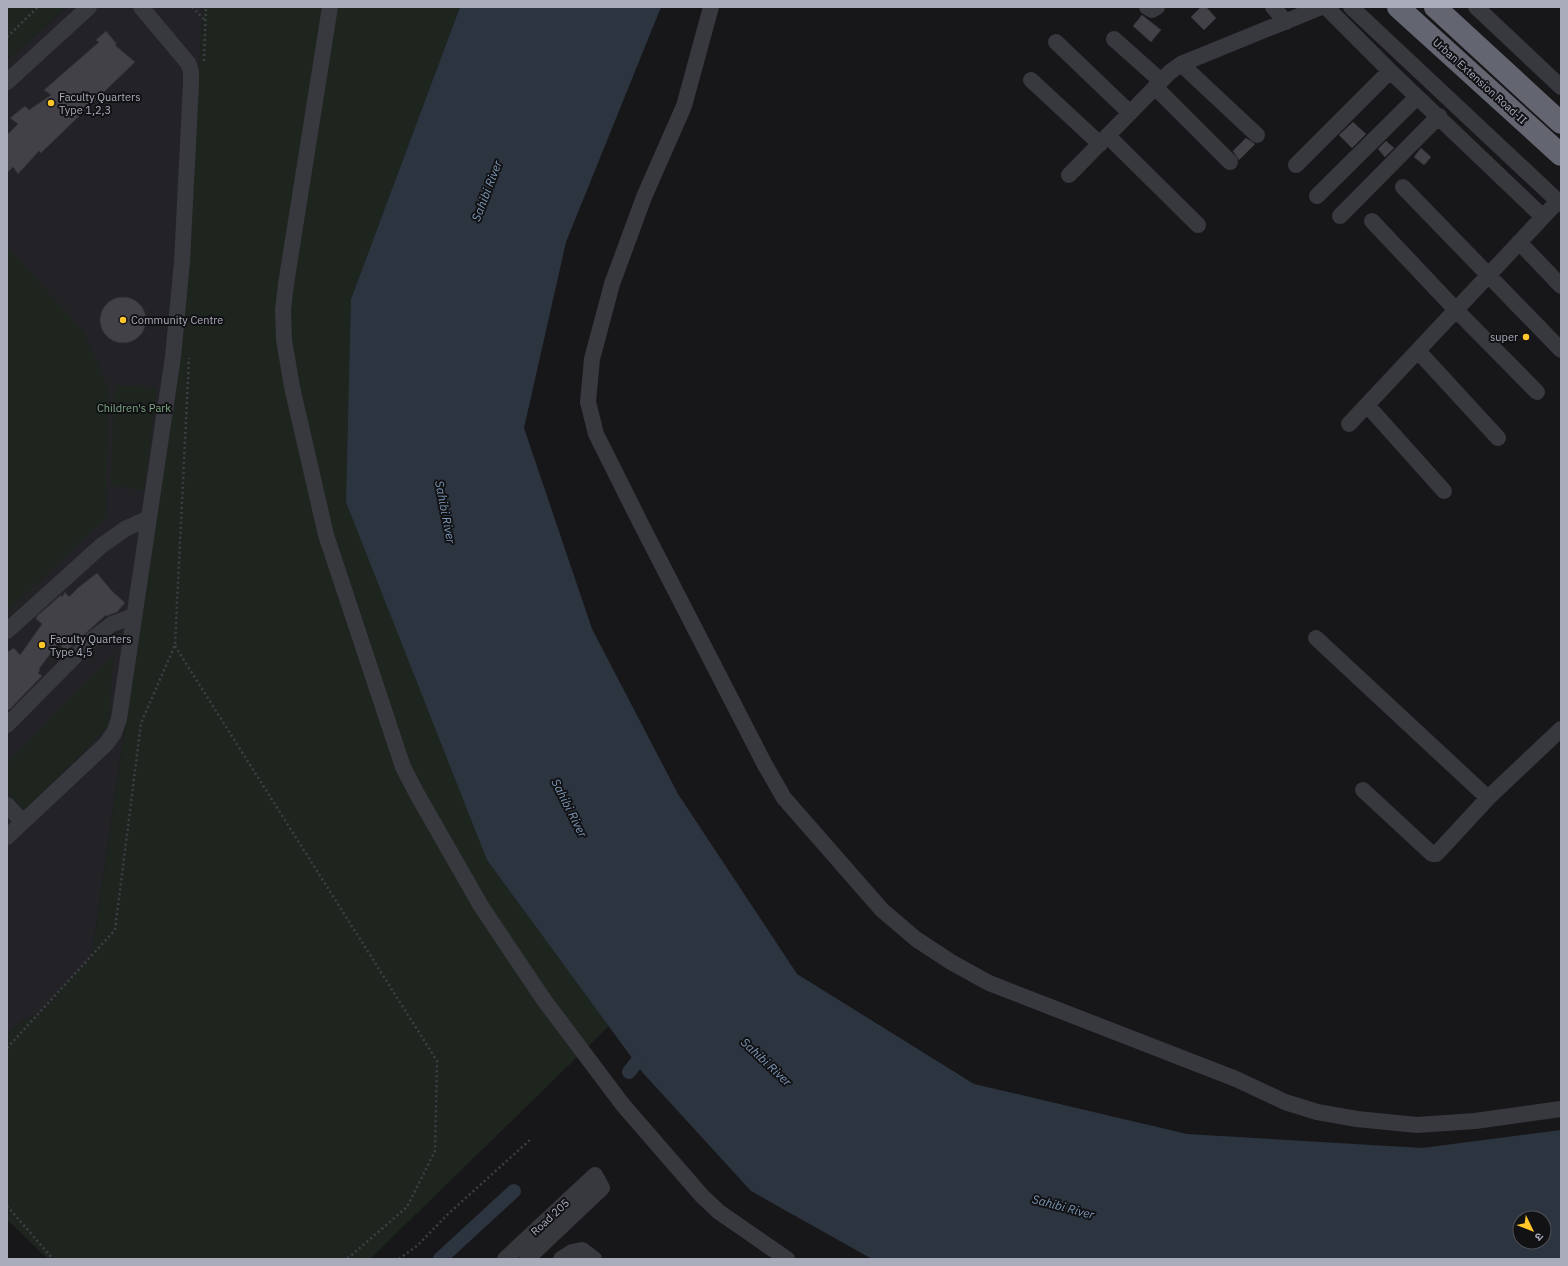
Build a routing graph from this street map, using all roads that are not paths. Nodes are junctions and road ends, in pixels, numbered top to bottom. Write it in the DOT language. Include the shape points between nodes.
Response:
graph roads {
  1 [pos="90,7"];
  2 [pos="141,7"];
  3 [pos="330,7"];
  4 [pos="711,7"];
  5 [pos="1146,7"];
  6 [pos="1157,7"];
  7 [pos="1273,7"];
  8 [pos="1321,7"];
  9 [pos="1326,7"];
  10 [pos="1351,7"];
  11 [pos="1398,7"];
  12 [pos="1435,7"];
  13 [pos="1476,7"];
  14 [pos="1286,22"];
  15 [pos="1114,39"];
  16 [pos="1056,42"];
  17 [pos="1181,64"];
  18 [pos="1390,71"];
  19 [pos="1031,80"];
  20 [pos="7,82"];
  21 [pos="1158,84"];
  22 [pos="1561,87"];
  23 [pos="1417,97"];
  24 [pos="1130,113"];
  25 [pos="1439,116"];
  26 [pos="1561,124"];
  27 [pos="1257,136"];
  28 [pos="1104,140"];
  29 [pos="1561,155"];
  30 [pos="1230,162"];
  31 [pos="1296,165"];
  32 [pos="1069,175"];
  33 [pos="1404,187"];
  34 [pos="1317,196"];
  35 [pos="1559,203"];
  36 [pos="1340,216"];
  37 [pos="1543,217"];
  38 [pos="1372,221"];
  39 [pos="1198,226"];
  40 [pos="1519,242"];
  41 [pos="1488,275"];
  42 [pos="1561,286"];
  43 [pos="1456,310"];
  44 [pos="1561,350"];
  45 [pos="1418,351"];
  46 [pos="1537,392"];
  47 [pos="1367,405"];
  48 [pos="1349,424"];
  49 [pos="1498,438"];
  50 [pos="1444,490"];
  51 [pos="149,518"];
  52 [pos="134,616"];
  53 [pos="7,631"];
  54 [pos="1316,638"];
  55 [pos="7,725"];
  56 [pos="1561,729"];
  57 [pos="1363,790"];
  58 [pos="1488,798"];
  59 [pos="7,805"];
  60 [pos="23,822"];
  61 [pos="7,837"];
  62 [pos="1561,1109"];
  63 [pos="505,1259"];
  64 [pos="527,1259"];
  65 [pos="562,1259"];
  66 [pos="594,1259"];
  67 [pos="787,1259"];
  1 -- 20 [label="street"];
  2 -- 51 [label="street" via="185,59 191,71 182,262 173,357"];
  3 -- 67 [label="street" via="286,284 283,310 284,340 292,387 326,535 404,767 481,906 544,1000 623,1105 702,1196 725,1216"];
  4 -- 62 [label="street" via="684,106 644,197 612,284 592,359 588,402 596,434 784,798 882,910 916,939 951,962 989,983 1236,1079 1285,1102 1317,1112 1357,1119 1417,1125 1475,1122"];
  5 -- 6 [label="street" via="1152,10"];
  7 -- 14 [label="street"];
  8 -- 14 [label="street"];
  9 -- 18 [label="street"];
  10 -- 35 [label="street"];
  11 -- 29 [label="highway, Urban Extension Road-II"];
  12 -- 26 [label="highway, Urban Extension Road-II"];
  13 -- 22 [label="street"];
  14 -- 17 [label="street"];
  15 -- 21 [label="street"];
  16 -- 24 [label="street"];
  17 -- 21 [label="street"];
  17 -- 27 [label="street"];
  18 -- 23 [label="street"];
  18 -- 31 [label="street"];
  19 -- 28 [label="street"];
  21 -- 24 [label="street"];
  21 -- 30 [label="street"];
  23 -- 25 [label="street"];
  23 -- 34 [label="street"];
  24 -- 28 [label="street"];
  25 -- 36 [label="street"];
  25 -- 37 [label="street"];
  28 -- 32 [label="street"];
  28 -- 39 [label="street"];
  33 -- 41 [label="street"];
  35 -- 37 [label="street"];
  37 -- 40 [label="street"];
  38 -- 43 [label="street"];
  40 -- 41 [label="street"];
  40 -- 42 [label="street"];
  41 -- 43 [label="street"];
  41 -- 44 [label="street"];
  43 -- 45 [label="street"];
  43 -- 46 [label="street"];
  45 -- 47 [label="street"];
  45 -- 49 [label="street"];
  47 -- 48 [label="street"];
  47 -- 50 [label="street"];
  51 -- 52 [label="street"];
  51 -- 53 [label="street" via="124,529 101,546"];
  52 -- 55 [label="street" via="112,624 91,640"];
  52 -- 60 [label="street" via="119,719 114,732 106,744"];
  54 -- 58 [label="street"];
  56 -- 58 [label="street"];
  57 -- 58 [label="street" via="1432,854 1440,850"];
  59 -- 60 [label="street"];
  60 -- 61 [label="street"];
  63 -- 64 [label="street, Road 205" via="598,1182"];
  65 -- 66 [label="street" via="572,1252 582,1250"];
}
